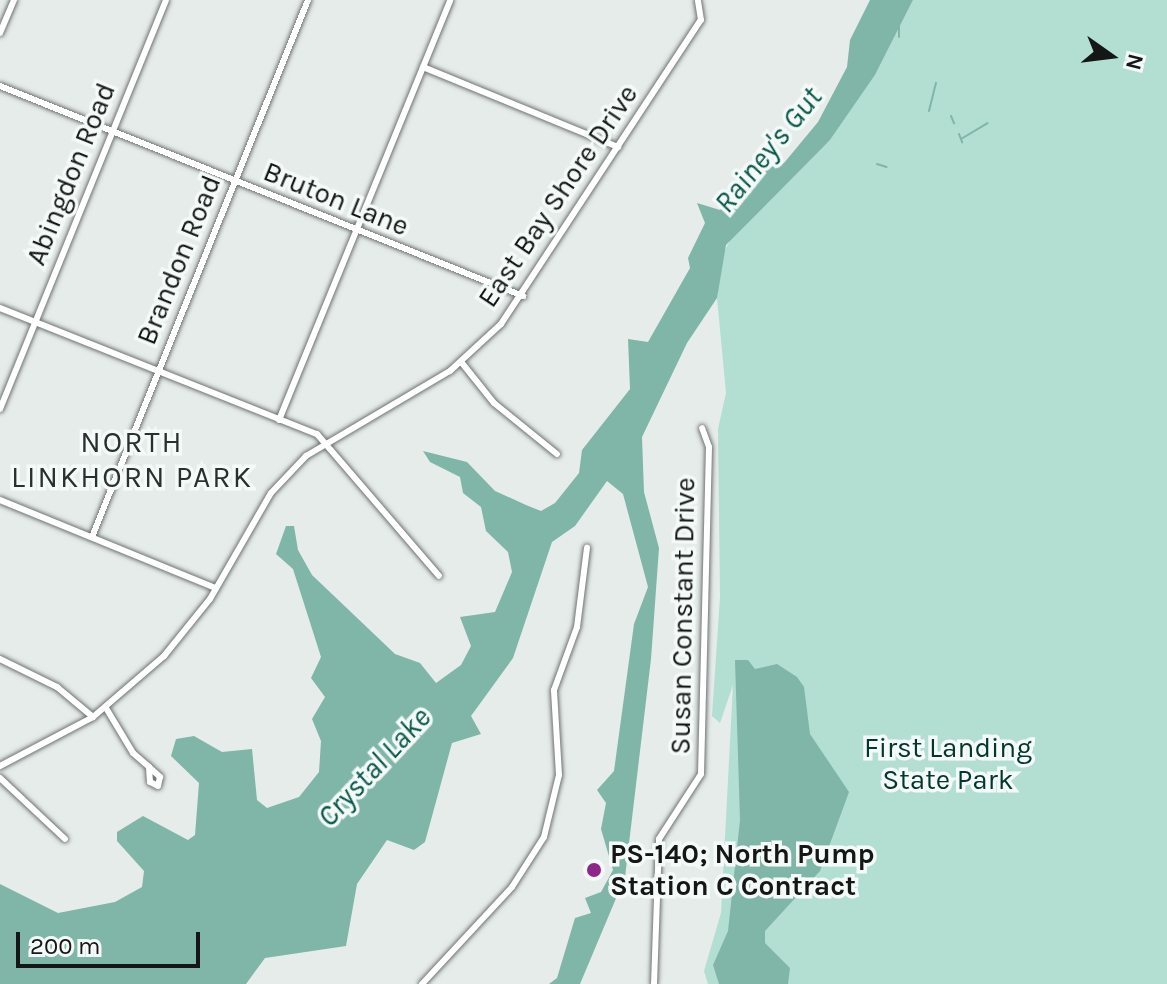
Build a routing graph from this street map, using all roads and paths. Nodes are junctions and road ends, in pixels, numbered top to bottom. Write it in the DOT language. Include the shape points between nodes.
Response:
graph roads {
  1 [pos="14,0"];
  2 [pos="166,0"];
  3 [pos="308,0"];
  4 [pos="450,0"];
  5 [pos="699,1"];
  6 [pos="0,33"];
  7 [pos="423,67"];
  8 [pos="0,86"];
  9 [pos="112,132"];
  10 [pos="618,147"];
  11 [pos="234,181"];
  12 [pos="355,231"];
  13 [pos="523,296"];
  14 [pos="0,308"];
  15 [pos="35,322"];
  16 [pos="462,363"];
  17 [pos="157,372"];
  18 [pos="0,409"];
  19 [pos="279,420"];
  20 [pos="702,428"];
  21 [pos="325,442"];
  22 [pos="557,454"];
  23 [pos="0,500"];
  24 [pos="92,537"];
  25 [pos="587,548"];
  26 [pos="439,576"];
  27 [pos="216,588"];
  28 [pos="0,659"];
  29 [pos="106,708"];
  30 [pos="93,717"];
  31 [pos="0,766"];
  32 [pos="149,767"];
  33 [pos="0,778"];
  34 [pos="65,839"];
  35 [pos="422,984"];
  36 [pos="654,984"];
  1 -- 6 [label="street"];
  2 -- 9 [label="street, Abingdon Road"];
  3 -- 11 [label="street, Brandon Road"];
  4 -- 7 [label="street"];
  5 -- 10 [label="street, East Bay Shore Drive" via="701,20"];
  7 -- 10 [label="street"];
  7 -- 12 [label="street"];
  8 -- 9 [label="street, Bruton Lane"];
  9 -- 11 [label="street, Bruton Lane"];
  9 -- 15 [label="street, Abingdon Road"];
  10 -- 13 [label="street, East Bay Shore Drive"];
  11 -- 12 [label="street, Bruton Lane"];
  11 -- 17 [label="street, Brandon Road"];
  12 -- 13 [label="street, Bruton Lane"];
  12 -- 19 [label="street"];
  13 -- 16 [label="street, East Bay Shore Drive"];
  14 -- 15 [label="street"];
  15 -- 17 [label="street"];
  15 -- 18 [label="street, Abingdon Road"];
  16 -- 21 [label="street, East Bay Shore Drive"];
  16 -- 22 [label="street" via="494,403"];
  17 -- 19 [label="street"];
  17 -- 24 [label="street, Brandon Road"];
  19 -- 21 [label="street"];
  20 -- 36 [label="street, Susan Constant Drive" via="709,447 701,774 659,839"];
  21 -- 26 [label="street"];
  21 -- 27 [label="street, East Bay Shore Drive" via="271,493"];
  23 -- 24 [label="street"];
  24 -- 27 [label="street"];
  25 -- 35 [label="street" via="577,627 554,690 559,775 551,818 512,887"];
  27 -- 29 [label="street, East Bay Shore Drive" via="179,640"];
  28 -- 30 [label="street" via="57,687"];
  29 -- 30 [label="street, East Bay Shore Drive"];
  29 -- 32 [label="street" via="133,753"];
  30 -- 31 [label="street, East Bay Shore Drive"];
  33 -- 34 [label="street"];
}
